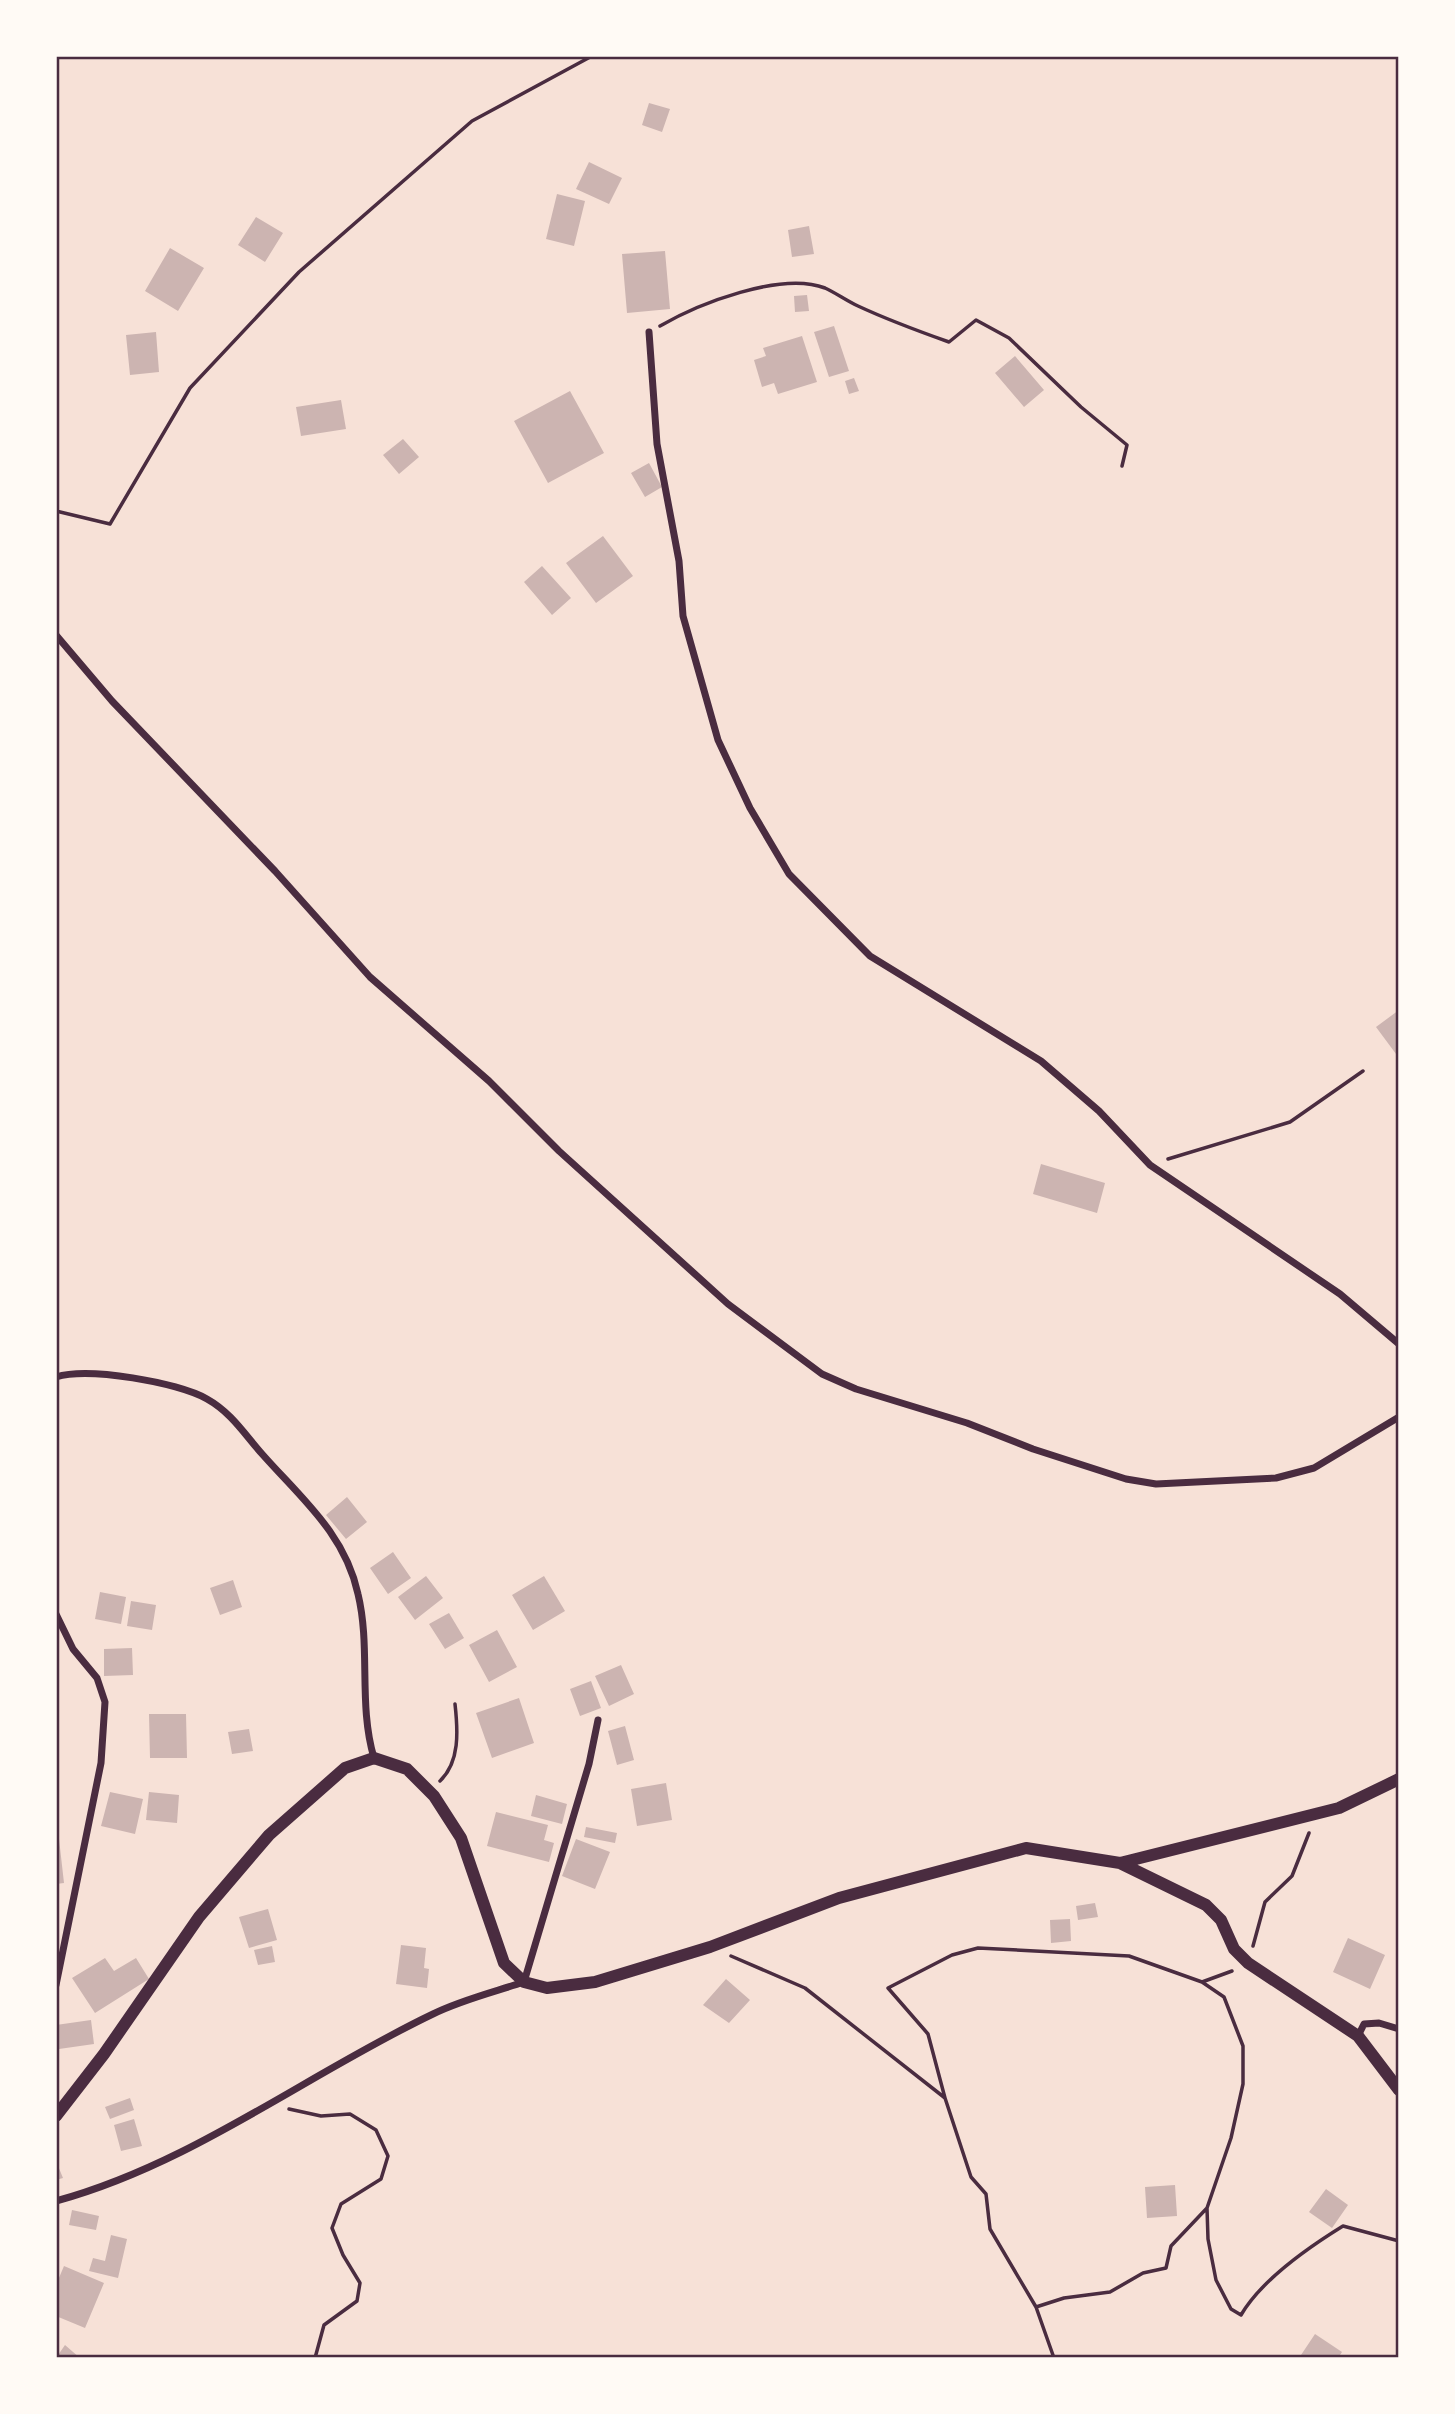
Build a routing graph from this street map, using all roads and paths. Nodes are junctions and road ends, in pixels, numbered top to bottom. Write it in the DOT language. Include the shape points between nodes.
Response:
graph roads {
  1 [pos="592,56"];
  2 [pos="649,332"];
  3 [pos="1122,466"];
  4 [pos="56,511"];
  5 [pos="56,635"];
  6 [pos="1363,1071"];
  7 [pos="1150,1165"];
  8 [pos="1399,1344"];
  9 [pos="56,1377"];
  10 [pos="1399,1417"];
  11 [pos="56,1614"];
  12 [pos="455,1704"];
  13 [pos="598,1720"];
  14 [pos="374,1758"];
  15 [pos="1399,1779"];
  16 [pos="434,1796"];
  17 [pos="1313,1824"];
  18 [pos="1120,1863"];
  19 [pos="710,1947"];
  20 [pos="1248,1963"];
  21 [pos="524,1982"];
  22 [pos="1202,1982"];
  23 [pos="56,1985"];
  24 [pos="1399,2029"];
  25 [pos="1358,2036"];
  26 [pos="1399,2090"];
  27 [pos="945,2098"];
  28 [pos="274,2101"];
  29 [pos="56,2116"];
  30 [pos="56,2201"];
  31 [pos="1207,2208"];
  32 [pos="1399,2241"];
  33 [pos="1036,2307"];
  34 [pos="315,2358"];
  35 [pos="1054,2358"];
  1 -- 4 [label="path" via="472,121 299,272 190,388 110,524"];
  2 -- 3 [label="path" via="691,307 784,285 823,287 949,342 976,320 1009,338 1127,445"];
  2 -- 7 [label="street" via="657,444 679,561 683,616 718,740 750,808 789,874 870,956 1041,1061 1099,1111"];
  5 -- 10 [label="street" via="370,977 728,1304 822,1374 1033,1449 1156,1484 1276,1478 1314,1468"];
  6 -- 7 [label="path" via="1290,1122"];
  7 -- 8 [label="street" via="1340,1294"];
  9 -- 14 [label="street" via="92,1373 147,1380 206,1398 232,1417 325,1521 348,1560 358,1593 364,1624 366,1729"];
  11 -- 23 [label="street" via="73,1649 97,1678 105,1702 101,1763"];
  12 -- 16 [label="path" via="458,1729 451,1770"];
  13 -- 21 [label="street"];
  14 -- 16 [label="street" via="407,1769"];
  14 -- 29 [label="street" via="345,1768 269,1835 199,1917"];
  15 -- 18 [label="street" via="1339,1808"];
  16 -- 21 [label="street" via="461,1839 504,1963"];
  17 -- 20 [label="path" via="1292,1875 1265,1902"];
  18 -- 19 [label="street" via="1026,1848 839,1898"];
  18 -- 20 [label="street" via="1206,1905"];
  19 -- 21 [label="street" via="595,1982 547,1988"];
  19 -- 27 [label="path" via="805,1988"];
  20 -- 22 [label="path"];
  20 -- 25 [label="street"];
  21 -- 28 [label="street" via="436,2012"];
  22 -- 27 [label="path" via="1129,1956 978,1948 952,1955 888,1988 928,2034"];
  22 -- 31 [label="path" via="1224,1997 1243,2046 1243,2084 1231,2138"];
  24 -- 25 [label="street" via="1364,2024"];
  25 -- 26 [label="street"];
  27 -- 33 [label="path" via="971,2178 986,2194 990,2229"];
  28 -- 30 [label="street" via="191,2147 96,2190"];
  28 -- 34 [label="path" via="321,2116 350,2115 376,2130 388,2156 381,2179 341,2204 332,2228 360,2283 359,2292 357,2301 324,2325"];
  31 -- 32 [label="path" via="1216,2280 1231,2309 1241,2315 1251,2297 1278,2273 1343,2226"];
  31 -- 33 [label="path" via="1171,2246 1166,2268 1143,2273 1110,2292"];
  33 -- 35 [label="path"];
}
